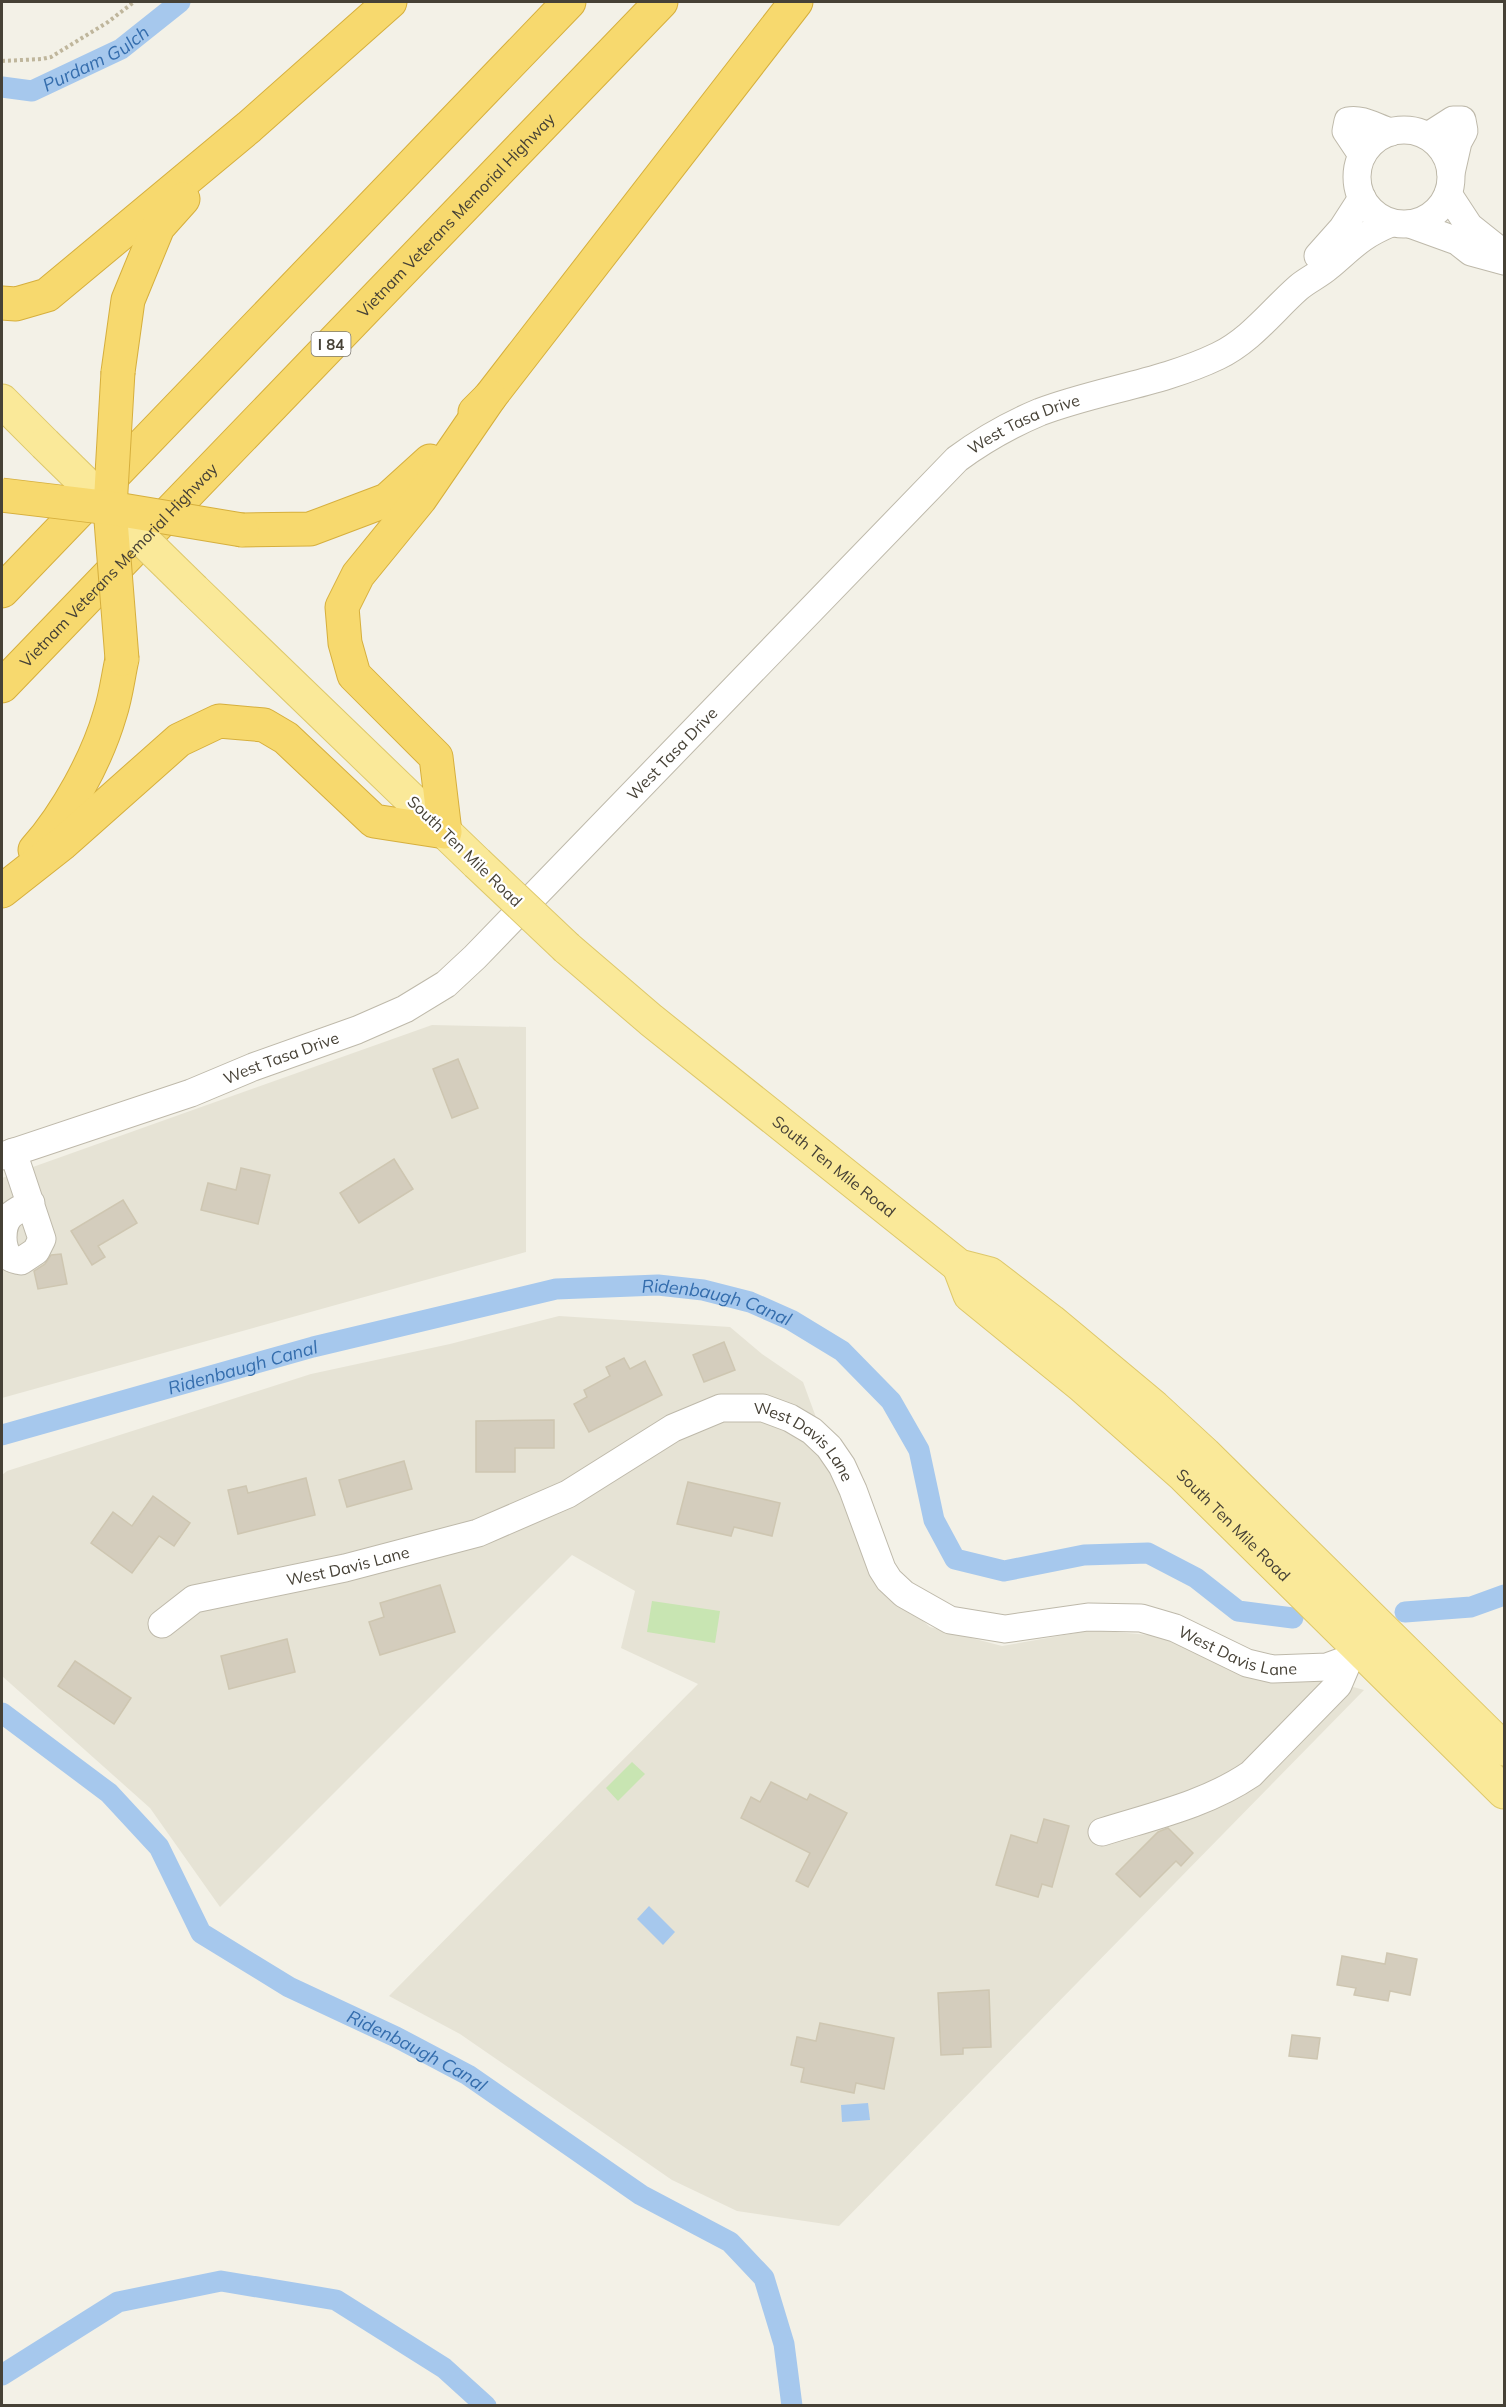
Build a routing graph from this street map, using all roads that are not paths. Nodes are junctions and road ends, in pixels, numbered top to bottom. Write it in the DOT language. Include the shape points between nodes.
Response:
graph roads {
  1 [pos="390,2"];
  2 [pos="570,2"];
  3 [pos="660,2"];
  4 [pos="796,2"];
  5 [pos="249,127"];
  6 [pos="1450,183"];
  7 [pos="1362,198"];
  8 [pos="1401,224"];
  9 [pos="1504,254"];
  10 [pos="1504,261"];
  11 [pos="1299,287"];
  12 [pos="2,303"];
  13 [pos="489,398"];
  14 [pos="2,401"];
  15 [pos="2,495"];
  16 [pos="110,508"];
  17 [pos="2,591"];
  18 [pos="2,686"];
  19 [pos="445,832"];
  20 [pos="2,886"];
  21 [pos="2,891"];
  22 [pos="8,1154"];
  23 [pos="31,1203"];
  24 [pos="959,1266"];
  25 [pos="1343,1612"];
  26 [pos="162,1624"];
  27 [pos="1371,1644"];
  28 [pos="1504,1749"];
  29 [pos="1504,1792"];
  30 [pos="1102,1832"];
  1 -- 5 [label="highway"];
  2 -- 17 [label="highway"];
  3 -- 18 [label="highway, Vietnam Veterans Memorial Highway / I 84"];
  4 -- 13 [label="highway"];
  5 -- 12 [label="highway" via="47,295 16,304"];
  5 -- 16 [label="highway, bridge" via="158,226 128,300 118,372"];
  6 -- 7 [label="street" via="1444,152 1428,136 1410,131 1391,132 1374,141 1362,155 1357,177"];
  6 -- 8 [label="street" via="1436,212 1424,220"];
  6 -- 9 [label="street" via="1469,226"];
  7 -- 8 [label="street" via="1374,214"];
  7 -- 11 [label="street, West Tasa Drive" via="1342,229 1308,267"];
  8 -- 10 [label="street"];
  8 -- 11 [label="street, West Tasa Drive" via="1368,232"];
  11 -- 22 [label="street, West Tasa Drive" via="1248,337 1220,355 1178,372 1042,412 993,433 957,459 446,984 405,1009 357,1030 191,1093"];
  13 -- 16 [label="highway, bridge" via="387,500 309,529 242,530"];
  13 -- 19 [label="highway" via="420,499 358,574 342,607 345,643 354,675 436,757"];
  14 -- 16 [label="main road, South Ten Mile Road, bridge"];
  15 -- 16 [label="highway, bridge"];
  16 -- 19 [label="main road, South Ten Mile Road, bridge"];
  16 -- 20 [label="highway, bridge" via="122,659 111,714 85,776 46,837"];
  19 -- 21 [label="highway" via="374,820 286,738 264,725 219,722 179,740 63,843"];
  19 -- 24 [label="main road, South Ten Mile Road, bridge" via="567,948 651,1020"];
  22 -- 23 [label="street"];
  24 -- 25 [label="main road, South Ten Mile Road" via="990,1274 1154,1407"];
  24 -- 25 [label="main road, South Ten Mile Road" via="970,1295 1132,1428 1303,1595"];
  25 -- 27 [label="main road, South Ten Mile Road"];
  26 -- 27 [label="street, West Davis Lane" via="194,1599 345,1568 478,1533 568,1494 673,1428 721,1408 763,1408 790,1418 829,1447 853,1490 889,1580 904,1594 950,1620 1005,1629 1088,1617 1141,1618 1175,1628 1246,1663 1273,1669 1327,1667"];
  27 -- 28 [label="main road, South Ten Mile Road"];
  27 -- 29 [label="main road, South Ten Mile Road"];
  27 -- 30 [label="street" via="1338,1685 1251,1774 1209,1798"];
}
